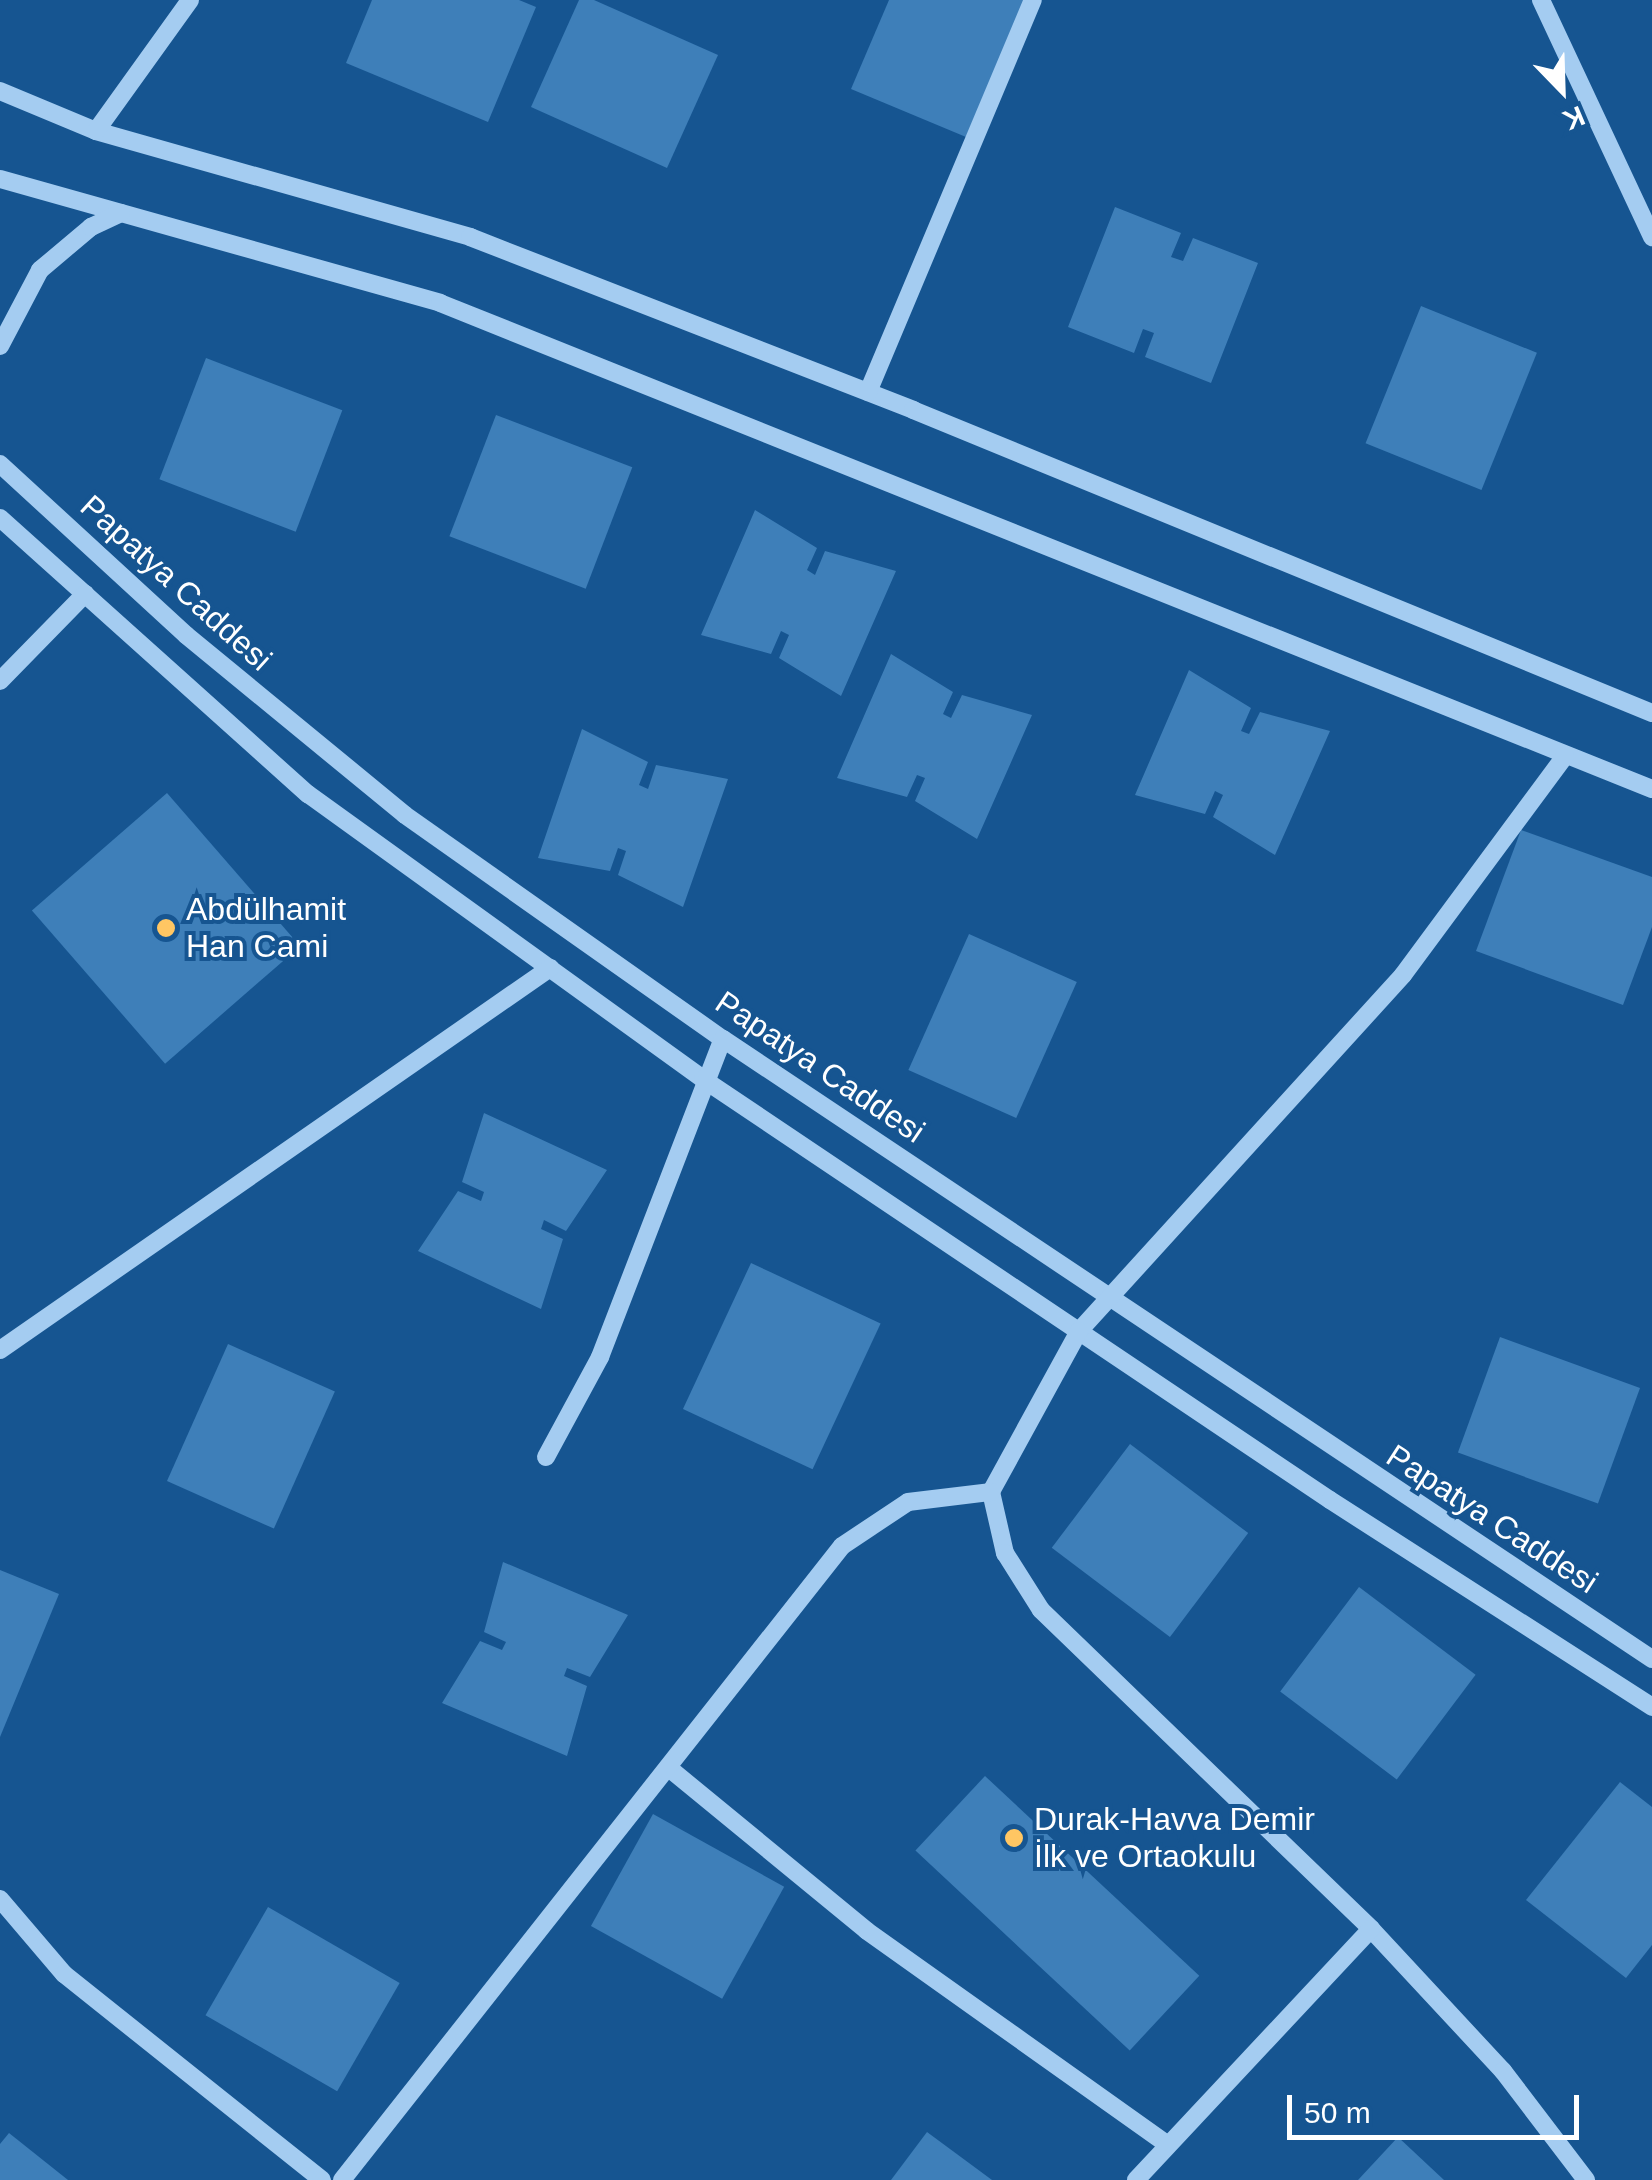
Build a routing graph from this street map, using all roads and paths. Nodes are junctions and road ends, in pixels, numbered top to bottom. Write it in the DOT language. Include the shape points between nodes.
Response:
graph roads {
  1 [pos="190,0"];
  2 [pos="1033,0"];
  3 [pos="1541,0"];
  4 [pos="0,90"];
  5 [pos="96,131"];
  6 [pos="0,178"];
  7 [pos="121,212"];
  8 [pos="1652,237"];
  9 [pos="0,346"];
  10 [pos="868,392"];
  11 [pos="1,462"];
  12 [pos="0,518"];
  13 [pos="85,594"];
  14 [pos="0,681"];
  15 [pos="1652,713"];
  16 [pos="1565,756"];
  17 [pos="1652,789"];
  18 [pos="550,968"];
  19 [pos="723,1038"];
  20 [pos="704,1079"];
  21 [pos="1110,1297"];
  22 [pos="1079,1331"];
  23 [pos="0,1350"];
  24 [pos="546,1457"];
  25 [pos="991,1492"];
  26 [pos="1652,1659"];
  27 [pos="1652,1708"];
  28 [pos="670,1770"];
  29 [pos="0,1899"];
  30 [pos="1371,1929"];
  31 [pos="1168,2145"];
  32 [pos="322,2180"];
  33 [pos="342,2180"];
  34 [pos="1136,2180"];
  35 [pos="1586,2180"];
  1 -- 5 [label="street"];
  2 -- 10 [label="street"];
  3 -- 8 [label="street"];
  4 -- 5 [label="street"];
  5 -- 10 [label="street" via="470,237"];
  6 -- 7 [label="street"];
  7 -- 9 [label="street" via="91,227 40,270"];
  7 -- 16 [label="street" via="494,324"];
  10 -- 15 [label="street"];
  11 -- 19 [label="street, Papatya Caddesi" via="293,727 405,815"];
  12 -- 13 [label="street"];
  13 -- 14 [label="street"];
  13 -- 18 [label="street" via="308,794"];
  16 -- 17 [label="street"];
  16 -- 21 [label="street" via="1403,976"];
  18 -- 20 [label="street"];
  18 -- 23 [label="street"];
  19 -- 20 [label="street"];
  19 -- 21 [label="street, Papatya Caddesi"];
  20 -- 22 [label="street"];
  20 -- 24 [label="street" via="600,1357"];
  21 -- 22 [label="street"];
  21 -- 26 [label="street, Papatya Caddesi"];
  22 -- 25 [label="street"];
  22 -- 27 [label="street"];
  25 -- 28 [label="street" via="921,1498 861,1529"];
  25 -- 30 [label="street" via="1004,1553 1041,1610"];
  28 -- 31 [label="street" via="867,1931"];
  28 -- 33 [label="street"];
  29 -- 32 [label="street" via="64,1974"];
  30 -- 31 [label="street"];
  30 -- 35 [label="street" via="1503,2071"];
  31 -- 34 [label="street"];
}
